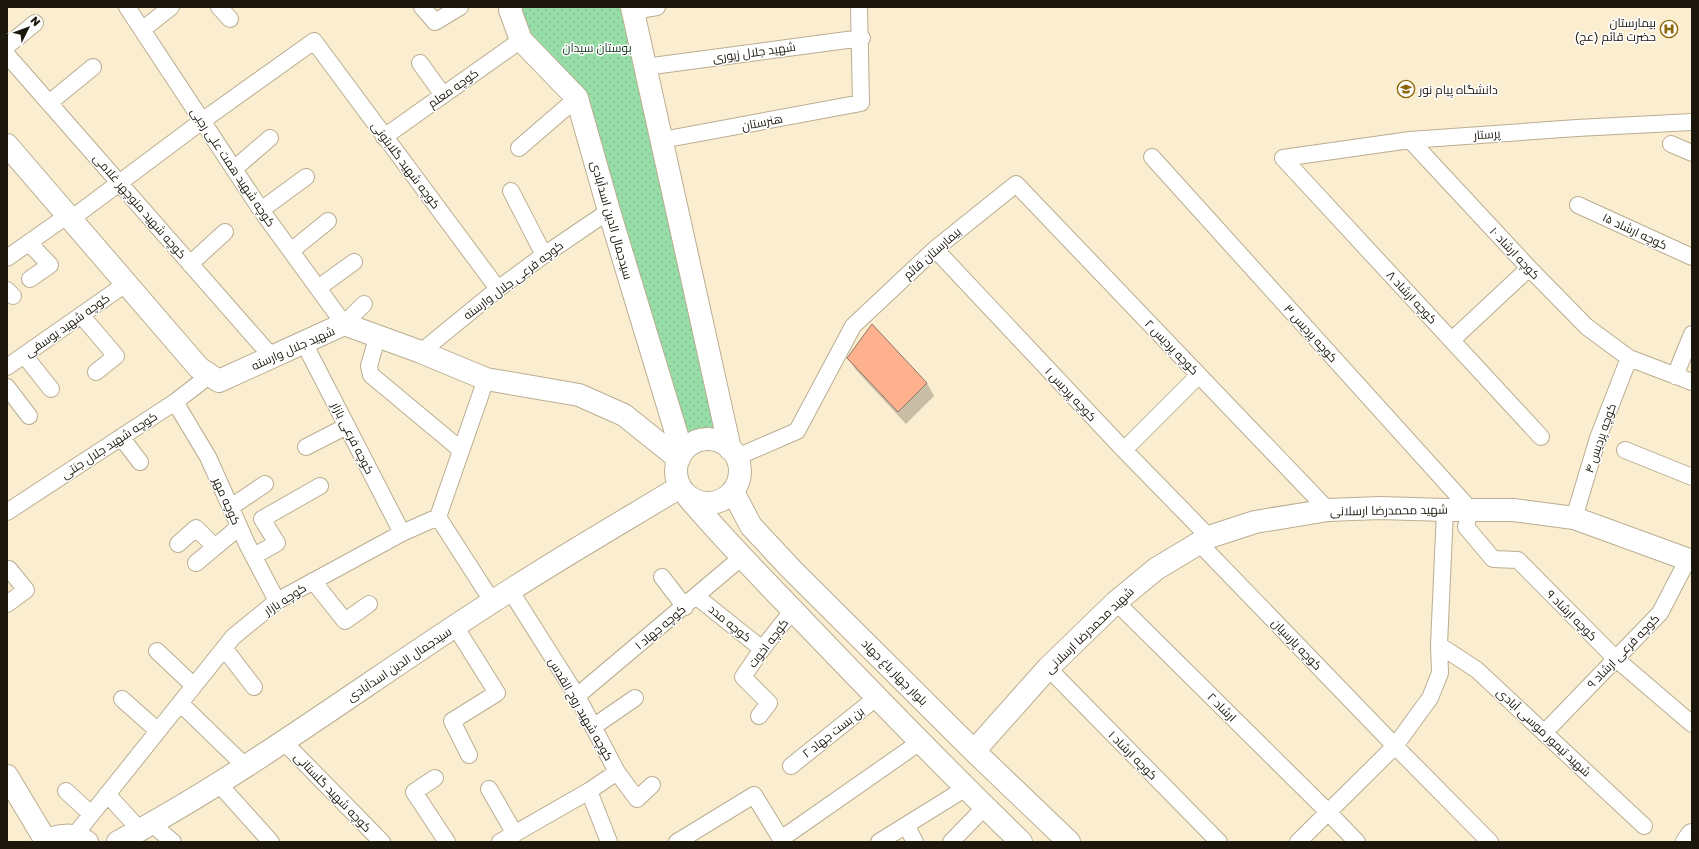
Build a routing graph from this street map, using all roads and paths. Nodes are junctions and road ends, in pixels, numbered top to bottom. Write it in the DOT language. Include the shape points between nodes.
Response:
graph roads {
  1 [pos="127,7"];
  2 [pos="171,7"];
  3 [pos="219,7"];
  4 [pos="422,7"];
  5 [pos="460,7"];
  6 [pos="511,7"];
  7 [pos="657,7"];
  8 [pos="859,7"];
  9 [pos="632,9"];
  10 [pos="230,19"];
  11 [pos="35,23"];
  12 [pos="142,30"];
  13 [pos="861,38"];
  14 [pos="521,40"];
  15 [pos="7,46"];
  16 [pos="7,55"];
  17 [pos="420,64"];
  18 [pos="93,66"];
  19 [pos="645,66"];
  20 [pos="443,95"];
  21 [pos="577,98"];
  22 [pos="49,103"];
  23 [pos="202,121"];
  24 [pos="1692,122"];
  25 [pos="384,137"];
  26 [pos="270,138"];
  27 [pos="662,140"];
  28 [pos="1410,140"];
  29 [pos="1671,144"];
  30 [pos="7,145"];
  31 [pos="519,148"];
  32 [pos="1692,153"];
  33 [pos="1152,157"];
  34 [pos="1283,158"];
  35 [pos="234,169"];
  36 [pos="306,177"];
  37 [pos="119,183"];
  38 [pos="1016,184"];
  39 [pos="511,191"];
  40 [pos="1578,205"];
  41 [pos="261,210"];
  42 [pos="609,211"];
  43 [pos="70,217"];
  44 [pos="328,221"];
  45 [pos="225,232"];
  46 [pos="29,243"];
  47 [pos="935,249"];
  48 [pos="291,251"];
  49 [pos="544,254"];
  50 [pos="1692,257"];
  51 [pos="7,258"];
  52 [pos="354,262"];
  53 [pos="190,264"];
  54 [pos="1529,268"];
  55 [pos="30,279"];
  56 [pos="127,283"];
  57 [pos="318,288"];
  58 [pos="498,289"];
  59 [pos="364,304"];
  60 [pos="81,316"];
  61 [pos="344,324"];
  62 [pos="1692,334"];
  63 [pos="377,338"];
  64 [pos="1452,340"];
  65 [pos="304,343"];
  66 [pos="421,352"];
  67 [pos="24,355"];
  68 [pos="272,357"];
  69 [pos="1629,358"];
  70 [pos="7,367"];
  71 [pos="96,372"];
  72 [pos="210,375"];
  73 [pos="1199,375"];
  74 [pos="1675,376"];
  75 [pos="486,379"];
  76 [pos="1692,382"];
  77 [pos="7,386"];
  78 [pos="51,389"];
  79 [pos="175,402"];
  80 [pos="29,416"];
  81 [pos="347,426"];
  82 [pos="121,437"];
  83 [pos="1541,437"];
  84 [pos="306,447"];
  85 [pos="461,450"];
  86 [pos="1124,450"];
  87 [pos="1625,450"];
  88 [pos="734,453"];
  89 [pos="681,455"];
  90 [pos="140,462"];
  91 [pos="1692,477"];
  92 [pos="265,484"];
  93 [pos="320,486"];
  94 [pos="684,492"];
  95 [pos="733,492"];
  96 [pos="231,507"];
  97 [pos="1470,509"];
  98 [pos="1328,510"];
  99 [pos="1445,510"];
  100 [pos="7,512"];
  101 [pos="438,517"];
  102 [pos="1574,518"];
  103 [pos="239,527"];
  104 [pos="402,533"];
  105 [pos="1204,540"];
  106 [pos="178,544"];
  107 [pos="215,546"];
  108 [pos="254,556"];
  109 [pos="742,557"];
  110 [pos="1690,560"];
  111 [pos="196,563"];
  112 [pos="9,569"];
  113 [pos="662,577"];
  114 [pos="313,581"];
  115 [pos="501,596"];
  116 [pos="277,601"];
  117 [pos="691,602"];
  118 [pos="1116,602"];
  119 [pos="7,604"];
  120 [pos="369,604"];
  121 [pos="793,610"];
  122 [pos="455,626"];
  123 [pos="1439,645"];
  124 [pos="224,648"];
  125 [pos="762,649"];
  126 [pos="157,651"];
  127 [pos="1616,659"];
  128 [pos="1048,668"];
  129 [pos="194,686"];
  130 [pos="254,687"];
  131 [pos="577,696"];
  132 [pos="634,698"];
  133 [pos="876,698"];
  134 [pos="122,699"];
  135 [pos="180,703"];
  136 [pos="759,716"];
  137 [pos="1692,724"];
  138 [pos="593,727"];
  139 [pos="158,731"];
  140 [pos="1544,733"];
  141 [pos="284,742"];
  142 [pos="920,742"];
  143 [pos="1395,746"];
  144 [pos="974,751"];
  145 [pos="468,755"];
  146 [pos="245,766"];
  147 [pos="790,766"];
  148 [pos="617,772"];
  149 [pos="7,776"];
  150 [pos="434,778"];
  151 [pos="218,783"];
  152 [pos="652,785"];
  153 [pos="966,788"];
  154 [pos="489,789"];
  155 [pos="66,791"];
  156 [pos="589,791"];
  157 [pos="107,794"];
  158 [pos="985,807"];
  159 [pos="1328,812"];
  160 [pos="91,814"];
  161 [pos="906,825"];
  162 [pos="1644,826"];
  163 [pos="146,827"];
  164 [pos="514,834"];
  165 [pos="1692,835"];
  166 [pos="80,839"];
  167 [pos="45,842"];
  168 [pos="118,842"];
  169 [pos="173,842"];
  170 [pos="271,842"];
  171 [pos="382,842"];
  172 [pos="447,842"];
  173 [pos="500,842"];
  174 [pos="609,842"];
  175 [pos="677,842"];
  176 [pos="879,842"];
  177 [pos="915,842"];
  178 [pos="952,842"];
  179 [pos="1021,842"];
  180 [pos="1069,842"];
  181 [pos="1219,842"];
  182 [pos="1298,842"];
  183 [pos="1357,842"];
  184 [pos="1490,842"];
  185 [pos="1687,842"];
  1 -- 12 [label="street, کوچه شهید همت علی رجبی"];
  2 -- 12 [label="street"];
  3 -- 10 [label="street"];
  4 -- 5 [label="street" via="435,22"];
  6 -- 14 [label="street, سیدجمال الدین اسدآبادی"];
  7 -- 9 [label="street"];
  8 -- 13 [label="street"];
  9 -- 19 [label="street"];
  11 -- 15 [label="street"];
  12 -- 23 [label="street, کوچه شهید همت علی رجبی"];
  13 -- 19 [label="street, شهید جلال زیوری"];
  13 -- 27 [label="street, هنرستان" via="861,103"];
  14 -- 20 [label="street, کوچه معلم"];
  14 -- 21 [label="street, سیدجمال الدین اسدآبادی"];
  16 -- 22 [label="street, کوچه شهید منوچهر غلامی"];
  17 -- 20 [label="street"];
  18 -- 22 [label="street"];
  19 -- 27 [label="street"];
  20 -- 25 [label="street, کوچه معلم"];
  21 -- 31 [label="street"];
  21 -- 42 [label="street, سیدجمال الدین اسدآبادی"];
  22 -- 37 [label="street, کوچه شهید منوچهر غلامی"];
  23 -- 25 [label="street, کوچه شهید گلابتونی" via="314,41"];
  23 -- 35 [label="street, کوچه شهید همت علی رجبی"];
  23 -- 37 [label="street"];
  24 -- 28 [label="street, پرستار"];
  25 -- 58 [label="street, کوچه شهید گلابتونی"];
  26 -- 35 [label="street"];
  27 -- 88 [label="street"];
  28 -- 34 [label="street, پرستار"];
  28 -- 54 [label="street, کوچه ارشاد ۱۰"];
  29 -- 32 [label="street"];
  30 -- 43 [label="street"];
  33 -- 97 [label="street, کوچه پردیس ۳"];
  34 -- 64 [label="street, کوچه ارشاد ۸"];
  35 -- 41 [label="street, کوچه شهید همت علی رجبی"];
  36 -- 41 [label="street"];
  37 -- 43 [label="street"];
  37 -- 53 [label="street, کوچه شهید منوچهر غلامی"];
  38 -- 47 [label="street, بیمارستان قائم"];
  38 -- 73 [label="street, کوچه پردیس ۲"];
  39 -- 49 [label="street"];
  40 -- 50 [label="street, کوچه ارشاد ۱۵"];
  41 -- 48 [label="street, کوچه شهید همت علی رجبی"];
  42 -- 49 [label="street, کوچه فرعی جلال وارسته"];
  42 -- 89 [label="street, سیدجمال الدین اسدآبادی"];
  43 -- 46 [label="street"];
  43 -- 56 [label="street"];
  44 -- 48 [label="street"];
  45 -- 53 [label="street"];
  46 -- 51 [label="street"];
  46 -- 55 [label="street" via="50,265"];
  47 -- 86 [label="street, کوچه پردیس ۱"];
  47 -- 88 [label="street, بیمارستان قائم" via="853,326 797,431"];
  48 -- 57 [label="street, کوچه شهید همت علی رجبی"];
  49 -- 58 [label="street, کوچه فرعی جلال وارسته"];
  52 -- 57 [label="street"];
  53 -- 68 [label="street, کوچه شهید منوچهر غلامی"];
  54 -- 64 [label="street"];
  54 -- 69 [label="street, کوچه ارشاد ۱۰" via="1587,326"];
  56 -- 60 [label="street, کوچه شهید یوسفی"];
  56 -- 72 [label="street" via="199,368"];
  57 -- 61 [label="street, کوچه شهید همت علی رجبی"];
  58 -- 66 [label="street, کوچه فرعی جلال وارسته"];
  59 -- 61 [label="street"];
  60 -- 67 [label="street, کوچه شهید یوسفی"];
  60 -- 71 [label="street" via="116,356"];
  61 -- 63 [label="street, شهید جلال وارسته"];
  61 -- 65 [label="street, شهید جلال وارسته"];
  62 -- 74 [label="street"];
  63 -- 66 [label="street, شهید جلال وارسته"];
  63 -- 85 [label="street" via="369,366 370,375"];
  64 -- 83 [label="street, کوچه ارشاد ۸"];
  65 -- 68 [label="street, شهید جلال وارسته"];
  65 -- 81 [label="street, کوچه فرعی بازار"];
  66 -- 75 [label="street, شهید جلال وارسته"];
  67 -- 70 [label="street, کوچه شهید یوسفی"];
  67 -- 78 [label="street"];
  68 -- 72 [label="street, شهید جلال وارسته" via="219,380"];
  69 -- 74 [label="street, کوچه ارشاد ۱۰"];
  69 -- 102 [label="street, کوچه پردیس ۴" via="1598,438"];
  72 -- 79 [label="street, کوچه شهید جلال جنتی"];
  73 -- 86 [label="street"];
  73 -- 98 [label="street, کوچه پردیس ۲"];
  74 -- 76 [label="street, کوچه ارشاد ۱۰"];
  75 -- 85 [label="street"];
  75 -- 89 [label="street, شهید جلال وارسته" via="579,395 624,415"];
  77 -- 80 [label="street"];
  79 -- 82 [label="street, کوچه شهید جلال جنتی"];
  79 -- 96 [label="street, کوچه مهر" via="208,457"];
  81 -- 84 [label="street"];
  81 -- 104 [label="street, کوچه فرعی بازار"];
  82 -- 90 [label="street"];
  82 -- 100 [label="street, کوچه شهید جلال جنتی"];
  85 -- 101 [label="street"];
  86 -- 105 [label="street, کوچه پردیس ۱"];
  87 -- 91 [label="street"];
  88 -- 89 [label="street" via="722,442 700,440 690,445"];
  88 -- 95 [label="street" via="740,466 740,475"];
  89 -- 94 [label="street" via="676,475"];
  92 -- 96 [label="street"];
  93 -- 108 [label="street" via="262,519 277,543"];
  94 -- 95 [label="street" via="697,502 707,504 726,498"];
  94 -- 109 [label="street"];
  94 -- 115 [label="street, سیدجمال الدین اسدآبادی"];
  95 -- 144 [label="street, بلوار چهار باغ جهاد" via="751,526"];
  96 -- 103 [label="street, کوچه مهر"];
  97 -- 99 [label="street, شهید محمدرضا ارسلانی"];
  97 -- 102 [label="street, شهید محمدرضا ارسلانی" via="1513,510"];
  97 -- 127 [label="street, کوچه ارشاد ۹" via="1466,527 1493,559 1518,560"];
  98 -- 99 [label="street, شهید محمدرضا ارسلانی"];
  98 -- 105 [label="street, شهید محمدرضا ارسلانی" via="1255,522"];
  99 -- 123 [label="street"];
  101 -- 104 [label="street, کوچه بازار"];
  101 -- 115 [label="street, کوچه شهید روح القدس"];
  102 -- 110 [label="street, شهید محمدرضا ارسلانی"];
  103 -- 107 [label="street"];
  103 -- 108 [label="street, کوچه مهر"];
  104 -- 114 [label="street, کوچه بازار"];
  105 -- 118 [label="street, شهید محمدرضا ارسلانی" via="1156,569"];
  105 -- 143 [label="street, کوچه پارسیان"];
  106 -- 107 [label="street" via="196,528"];
  107 -- 111 [label="street"];
  108 -- 116 [label="street, کوچه مهر"];
  109 -- 117 [label="street, کوچه جهاد ۱"];
  109 -- 121 [label="street"];
  110 -- 127 [label="street, کوچه فرعی ارشاد ۹" via="1660,612"];
  112 -- 119 [label="street" via="26,590"];
  113 -- 117 [label="street, کوچه مدد"];
  114 -- 116 [label="street, کوچه بازار"];
  114 -- 120 [label="street" via="345,621"];
  115 -- 122 [label="street, سیدجمال الدین اسدآبادی"];
  115 -- 131 [label="street, کوچه شهید روح القدس"];
  116 -- 124 [label="street, کوچه بازار" via="233,637"];
  117 -- 125 [label="street, کوچه مدد"];
  117 -- 131 [label="street, کوچه جهاد ۱"];
  118 -- 128 [label="street, شهید محمدرضا ارسلانی"];
  118 -- 159 [label="street, ارشاد ۲"];
  121 -- 125 [label="street, کوچه اخوت"];
  121 -- 133 [label="street"];
  122 -- 141 [label="street, سیدجمال الدین اسدآبادی"];
  122 -- 145 [label="street" via="497,693 452,721"];
  123 -- 140 [label="street, شهید تیمور موسی آبادی" via="1477,670"];
  123 -- 143 [label="street" via="1440,673 1430,698"];
  124 -- 129 [label="street, کوچه بازار"];
  124 -- 130 [label="street"];
  125 -- 136 [label="street, کوچه اخوت" via="743,677 769,703"];
  126 -- 129 [label="street"];
  127 -- 137 [label="street, کوچه ارشاد ۹"];
  127 -- 140 [label="street, کوچه فرعی ارشاد ۹"];
  128 -- 144 [label="street, شهید محمدرضا ارسلانی"];
  128 -- 181 [label="street, کوچه ارشاد ۱"];
  129 -- 135 [label="street, کوچه بازار"];
  131 -- 138 [label="street, کوچه شهید روح القدس"];
  132 -- 138 [label="street"];
  133 -- 142 [label="street"];
  133 -- 147 [label="street, بن بست جهاد ۲"];
  134 -- 139 [label="street"];
  135 -- 139 [label="street, کوچه بازار"];
  135 -- 146 [label="street"];
  138 -- 148 [label="street, کوچه شهید روح القدس"];
  139 -- 157 [label="street, کوچه بازار"];
  140 -- 162 [label="street, شهید تیمور موسی آبادی"];
  141 -- 146 [label="street, سیدجمال الدین اسدآبادی"];
  141 -- 171 [label="street, کوچه شهید گلستانی"];
  142 -- 153 [label="street"];
  142 -- 175 [label="street" via="781,839 754,795"];
  143 -- 159 [label="street"];
  143 -- 184 [label="street, کوچه پارسیان"];
  144 -- 180 [label="street, بلوار چهار باغ جهاد"];
  146 -- 151 [label="street, سیدجمال الدین اسدآبادی"];
  148 -- 152 [label="street" via="637,799"];
  148 -- 156 [label="street, کوچه شهید روح القدس"];
  149 -- 167 [label="street"];
  150 -- 172 [label="street" via="414,792"];
  151 -- 163 [label="street, سیدجمال الدین اسدآبادی"];
  151 -- 170 [label="street"];
  153 -- 158 [label="street"];
  153 -- 161 [label="street"];
  154 -- 164 [label="street"];
  155 -- 160 [label="street"];
  156 -- 164 [label="street, کوچه شهید روح القدس"];
  156 -- 174 [label="street"];
  157 -- 160 [label="street, کوچه بازار"];
  157 -- 163 [label="street"];
  158 -- 178 [label="street"];
  158 -- 179 [label="street"];
  159 -- 182 [label="street"];
  159 -- 183 [label="street, ارشاد ۲"];
  160 -- 166 [label="street, کوچه بازار"];
  161 -- 176 [label="street"];
  161 -- 177 [label="street"];
  163 -- 168 [label="street, سیدجمال الدین اسدآبادی"];
  163 -- 169 [label="street"];
  164 -- 173 [label="street, کوچه شهید روح القدس"];
  165 -- 185 [label="street"];
  166 -- 167 [label="street" via="64,835"];
}
